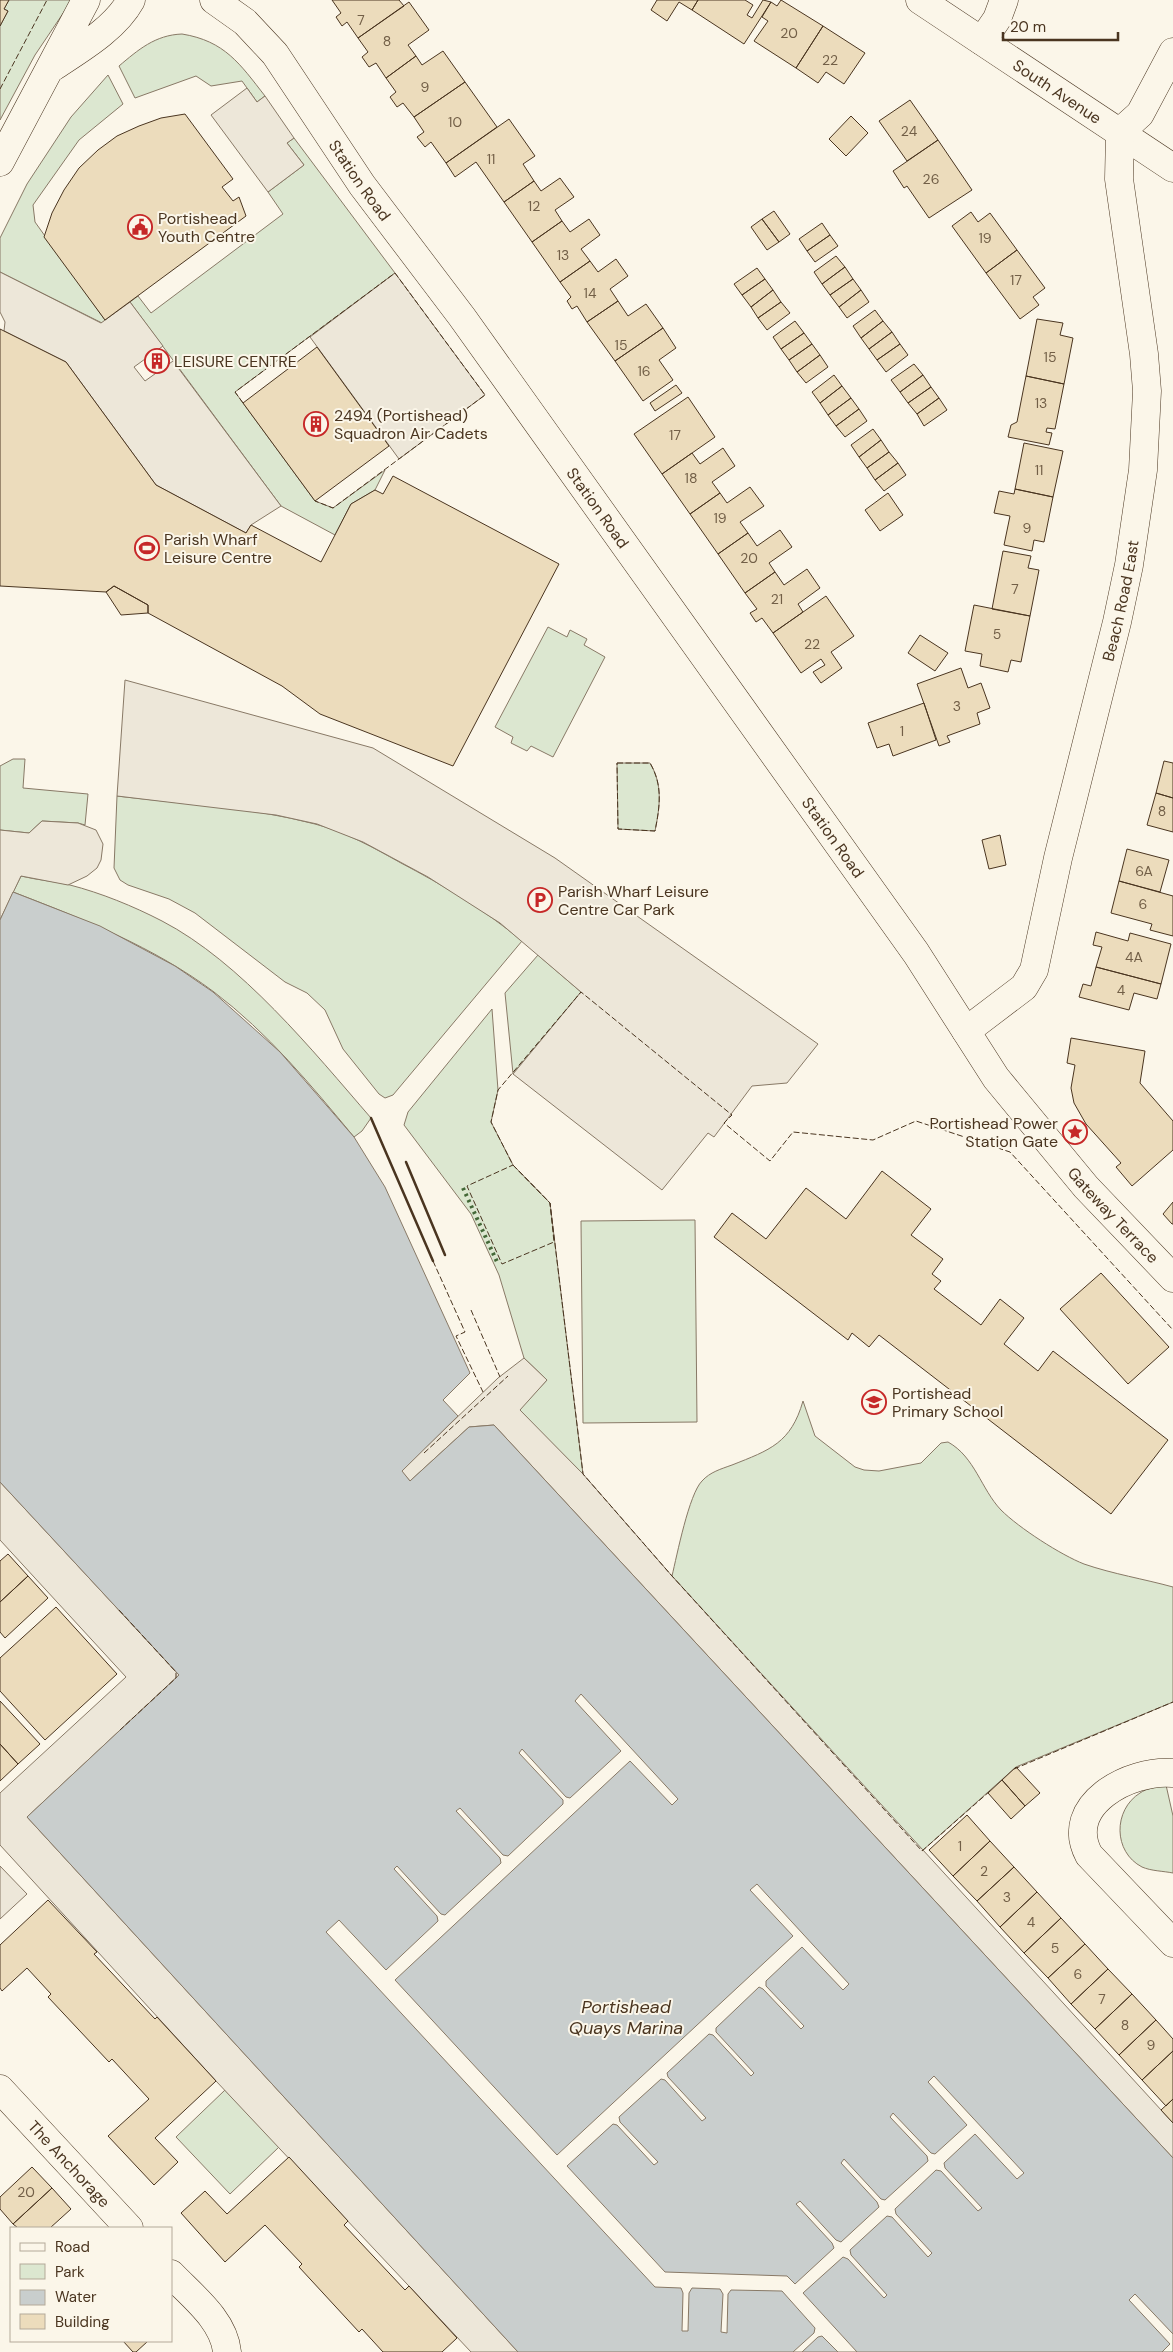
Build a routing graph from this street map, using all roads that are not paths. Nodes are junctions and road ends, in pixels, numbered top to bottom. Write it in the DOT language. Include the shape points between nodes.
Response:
graph roads {
  1 [pos="86,0"];
  2 [pos="131,0"];
  3 [pos="214,0"];
  4 [pos="920,0"];
  5 [pos="1004,0"];
  6 [pos="982,41"];
  7 [pos="1173,52"];
  8 [pos="50,69"];
  9 [pos="1120,132"];
  10 [pos="0,162"];
  11 [pos="1173,168"];
  12 [pos="966,1031"];
  13 [pos="1173,1278"];
  14 [pos="1173,1773"];
  15 [pos="1173,1943"];
  16 [pos="4,2100"];
  17 [pos="128,2227"];
  18 [pos="172,2275"];
  19 [pos="227,2352"];
  1 -- 8 [label="street"];
  2 -- 8 [label="street" via="96,38"];
  3 -- 12 [label="street, Station Road" via="245,22 275,54 362,185 462,317 631,552 916,953"];
  4 -- 6 [label="street, South Avenue"];
  5 -- 6 [label="street" via="997,19"];
  6 -- 9 [label="street, South Avenue"];
  7 -- 9 [label="street" via="1140,114"];
  8 -- 10 [label="street"];
  9 -- 11 [label="street, South Avenue"];
  9 -- 12 [label="street, Beach Road East" via="1119,179 1147,391 1143,470 1129,565 1034,970 1024,987"];
  12 -- 13 [label="street, Gateway Terrace" via="996,1078 1086,1187"];
  14 -- 15 [label="street" via="1146,1774 1102,1796 1086,1814 1081,1833 1089,1855"];
  16 -- 17 [label="street, The Anchorage"];
  18 -- 19 [label="street" via="217,2324 224,2336"];
}
